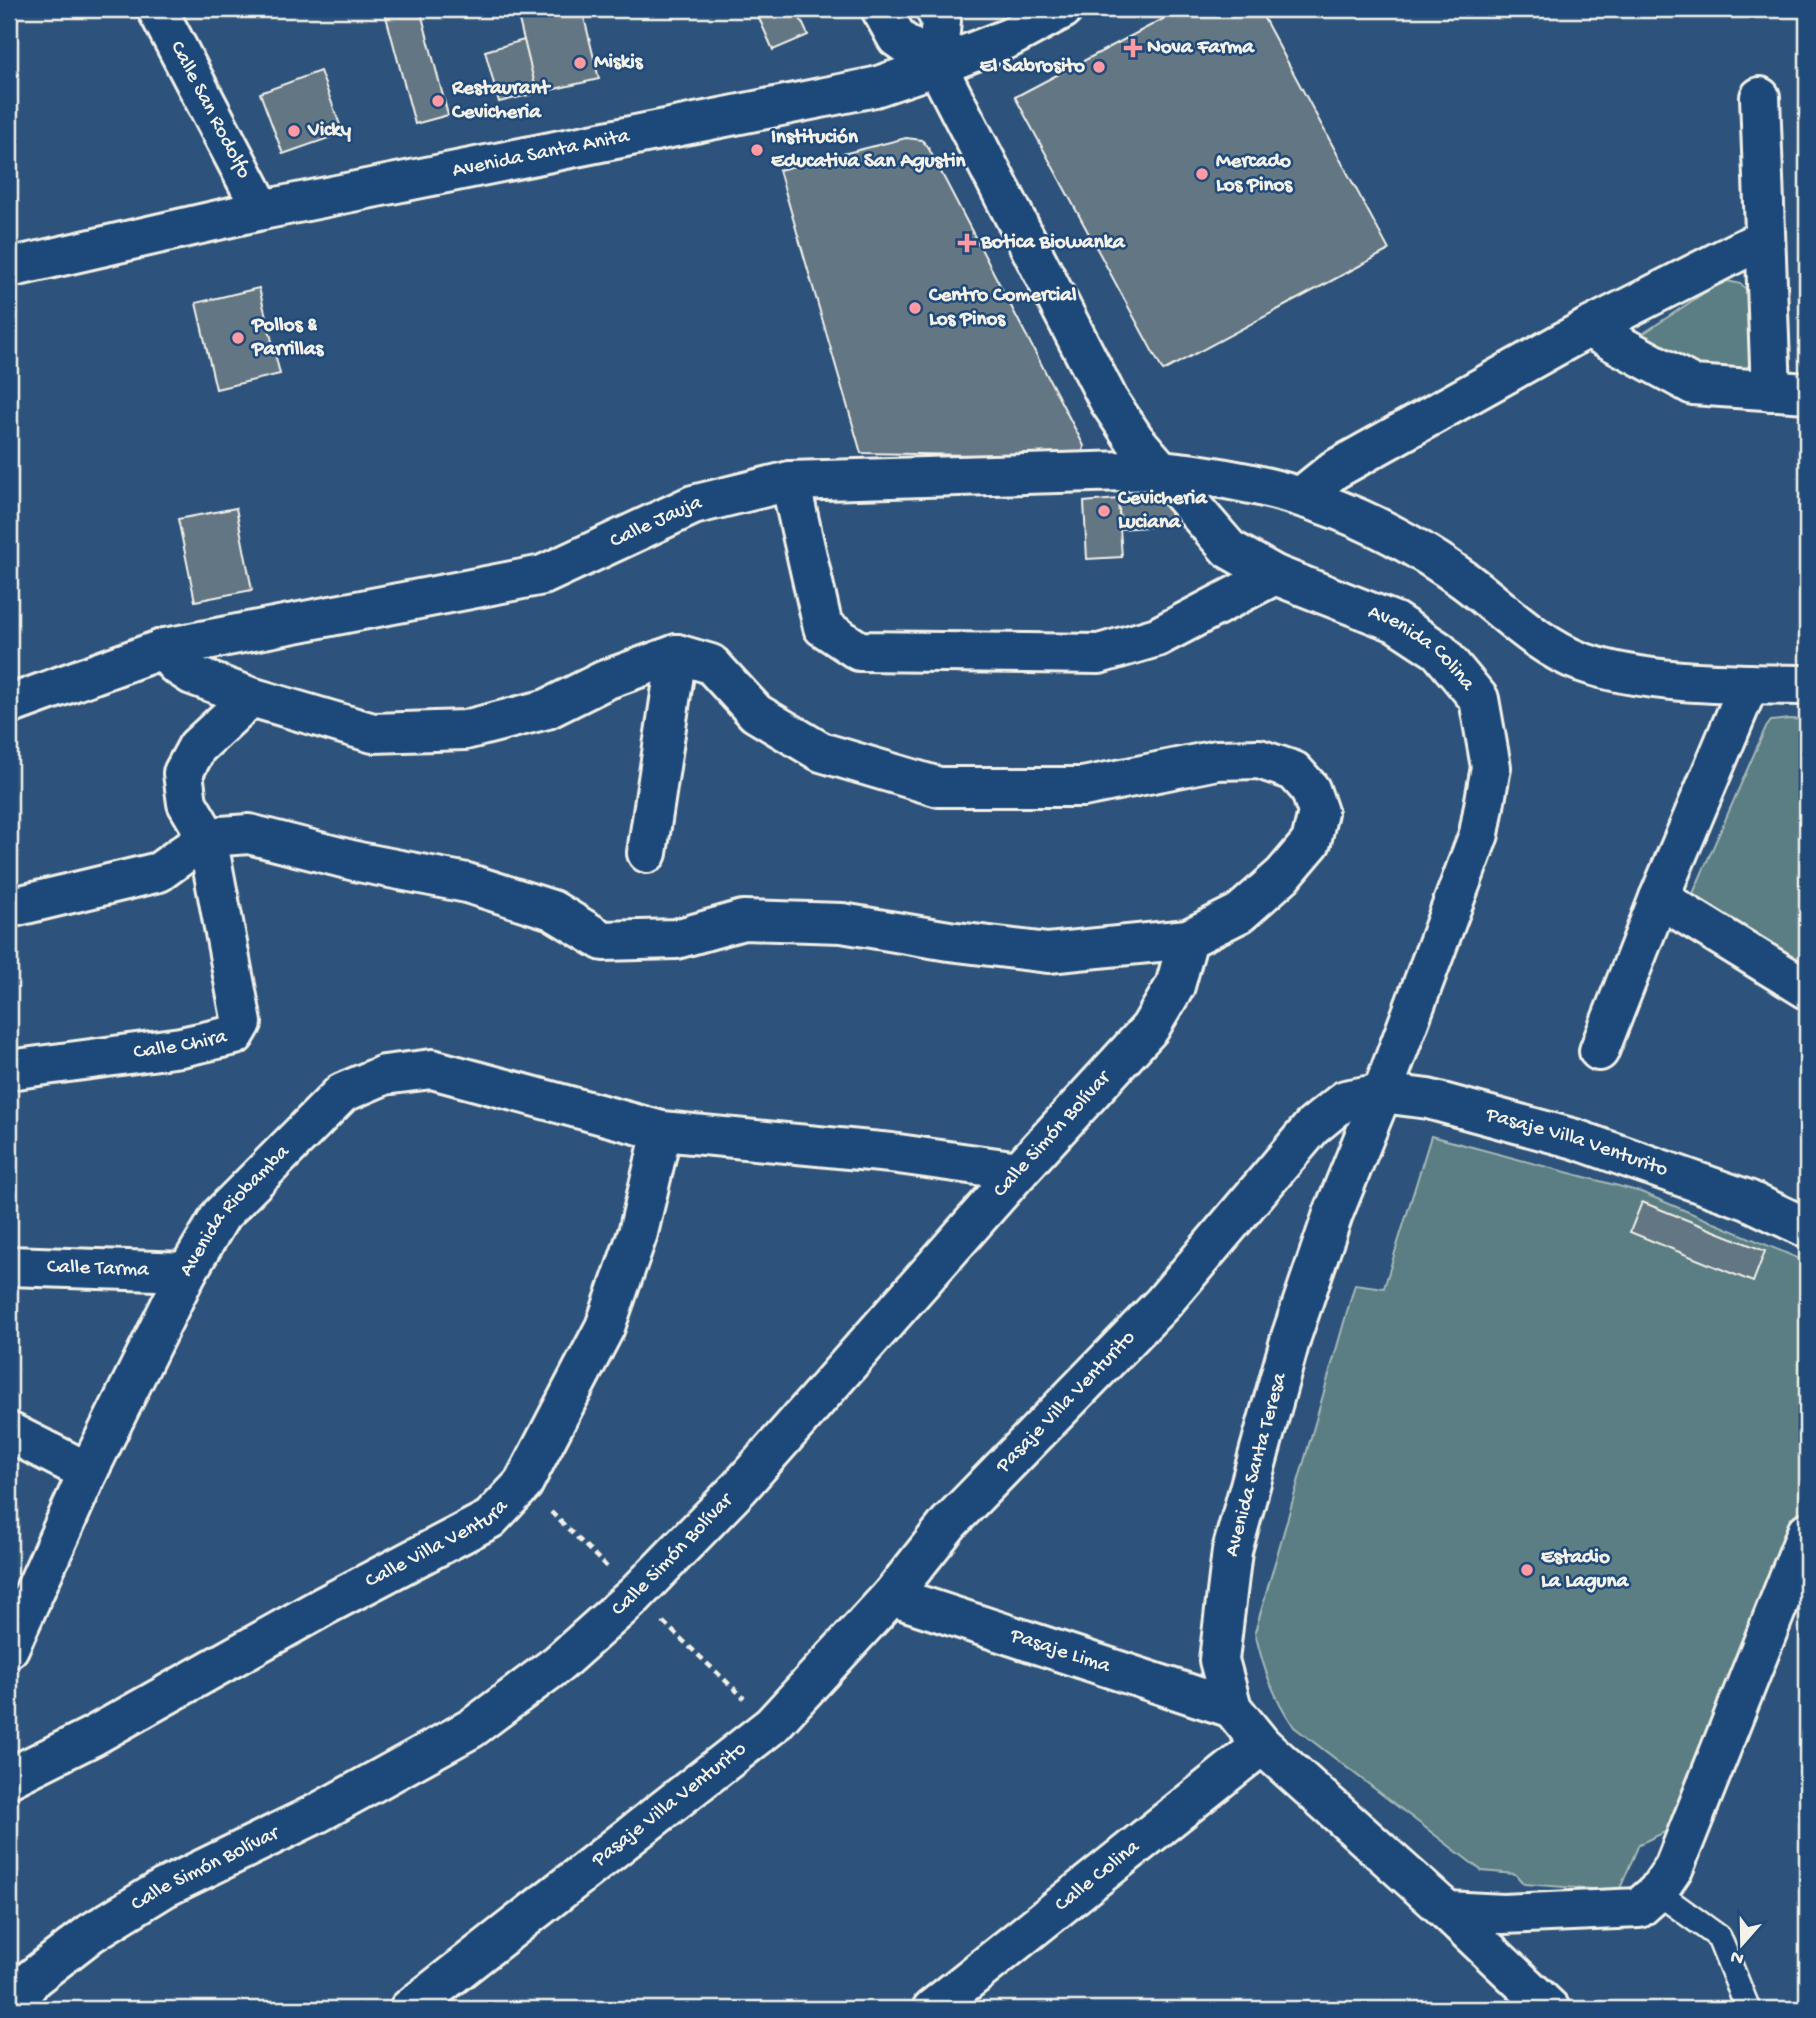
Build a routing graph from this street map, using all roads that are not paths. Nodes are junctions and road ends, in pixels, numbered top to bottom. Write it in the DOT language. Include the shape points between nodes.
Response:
graph roads {
  1 [pos="157,9"];
  2 [pos="881,9"];
  3 [pos="935,9"];
  4 [pos="1063,9"];
  5 [pos="937,66"];
  6 [pos="1760,97"];
  7 [pos="262,210"];
  8 [pos="1765,238"];
  9 [pos="9,268"];
  10 [pos="1588,328"];
  11 [pos="1789,392"];
  12 [pos="1160,470"];
  13 [pos="790,481"];
  14 [pos="1303,495"];
  15 [pos="1275,575"];
  16 [pos="165,648"];
  17 [pos="677,654"];
  18 [pos="1749,684"];
  19 [pos="1807,685"];
  20 [pos="251,697"];
  21 [pos="9,705"];
  22 [pos="207,837"];
  23 [pos="647,853"];
  24 [pos="1659,898"];
  25 [pos="9,908"];
  26 [pos="1188,939"];
  27 [pos="1807,989"];
  28 [pos="1599,1051"];
  29 [pos="9,1070"];
  30 [pos="1382,1093"];
  31 [pos="662,1131"];
  32 [pos="1019,1171"];
  33 [pos="1807,1228"];
  34 [pos="9,1266"];
  35 [pos="187,1272"];
  36 [pos="9,1432"];
  37 [pos="88,1472"];
  38 [pos="1807,1532"];
  39 [pos="891,1596"];
  40 [pos="12,1630"];
  41 [pos="1232,1708"];
  42 [pos="1262,1745"];
  43 [pos="9,1778"];
  44 [pos="1657,1892"];
  45 [pos="1447,1911"];
  46 [pos="1546,2008"];
  47 [pos="10,2009"];
  48 [pos="410,2009"];
  49 [pos="932,2009"];
  50 [pos="1748,2009"];
  1 -- 7 [label="street, Calle San Rodolfo"];
  2 -- 5 [label="street" via="897,38"];
  3 -- 5 [label="street" via="941,20"];
  4 -- 5 [label="street, Avenida Santa Anita" via="1009,38"];
  5 -- 7 [label="street, Avenida Santa Anita" via="875,87"];
  5 -- 12 [label="street, Avenida Colina" via="1109,401"];
  6 -- 8 [label="street"];
  7 -- 9 [label="street, Avenida Santa Anita"];
  8 -- 10 [label="street"];
  8 -- 11 [label="street"];
  10 -- 11 [label="street" via="1693,385"];
  10 -- 14 [label="street" via="1334,470"];
  12 -- 13 [label="street, Calle Jauja"];
  12 -- 14 [label="street, Calle Jauja" via="1216,475"];
  12 -- 15 [label="street, Avenida Colina" via="1229,549"];
  13 -- 15 [label="street" via="823,627 859,650 1099,654 1157,637"];
  13 -- 16 [label="street, Calle Jauja" via="693,505 543,575"];
  14 -- 18 [label="street, Calle Jauja" via="1375,524 1463,579 1537,638 1580,661 1626,674"];
  15 -- 30 [label="street, Avenida Colina" via="1395,622 1439,651 1479,699 1491,767 1479,834"];
  16 -- 20 [label="street" via="175,664 192,675"];
  16 -- 21 [label="street, Calle Jauja"];
  17 -- 20 [label="street" via="605,680 547,709 465,730 373,733"];
  17 -- 23 [label="street"];
  17 -- 26 [label="street" via="711,664 756,713 821,752 939,787 1083,787 1217,760 1259,759 1294,772 1310,789 1318,812 1311,842 1283,875 1240,913"];
  18 -- 19 [label="street, Calle Jauja"];
  18 -- 24 [label="street"];
  20 -- 22 [label="street" via="197,747 183,773 187,803"];
  22 -- 25 [label="street" via="159,872"];
  22 -- 26 [label="street" via="249,834 467,883 552,910 603,941 676,939 743,919 842,923 1048,953"];
  22 -- 29 [label="street, Calle Chira" via="242,1023 235,1035 181,1047"];
  24 -- 27 [label="street"];
  24 -- 28 [label="street"];
  26 -- 32 [label="street, Calle Simón Bolívar" via="1175,985 1150,1028"];
  30 -- 33 [label="street, Pasaje Villa Venturito" via="1429,1099 1575,1139 1748,1200"];
  30 -- 39 [label="street, Pasaje Villa Venturito" via="1345,1100 1312,1127 1163,1303 949,1523"];
  30 -- 41 [label="street, Avenida Santa Teresa" via="1333,1214 1296,1325 1232,1551 1219,1660"];
  31 -- 32 [label="street, Avenida Riobamba" via="891,1153"];
  31 -- 35 [label="street, Avenida Riobamba" via="432,1069 384,1075 342,1093 222,1215"];
  31 -- 43 [label="street, Calle Villa Ventura" via="638,1233 605,1327 523,1484 490,1519"];
  32 -- 47 [label="street, Calle Simón Bolívar" via="740,1487 635,1595 559,1663 472,1728 316,1814 164,1888 91,1933 33,1978"];
  34 -- 35 [label="street, Calle Tarma"];
  35 -- 37 [label="street, Avenida Riobamba"];
  36 -- 37 [label="street"];
  37 -- 40 [label="street, Avenida Riobamba"];
  38 -- 44 [label="street" via="1674,1867"];
  39 -- 41 [label="street, Pasaje Lima"];
  39 -- 48 [label="street, Pasaje Villa Venturito" via="772,1725"];
  41 -- 42 [label="street, Avenida Santa Teresa"];
  42 -- 45 [label="street, Avenida Santa Teresa"];
  42 -- 49 [label="street, Calle Colina"];
  44 -- 45 [label="street" via="1639,1908 1503,1914"];
  44 -- 50 [label="lane" via="1719,1937"];
  45 -- 46 [label="street, Avenida Santa Teresa"];
}
